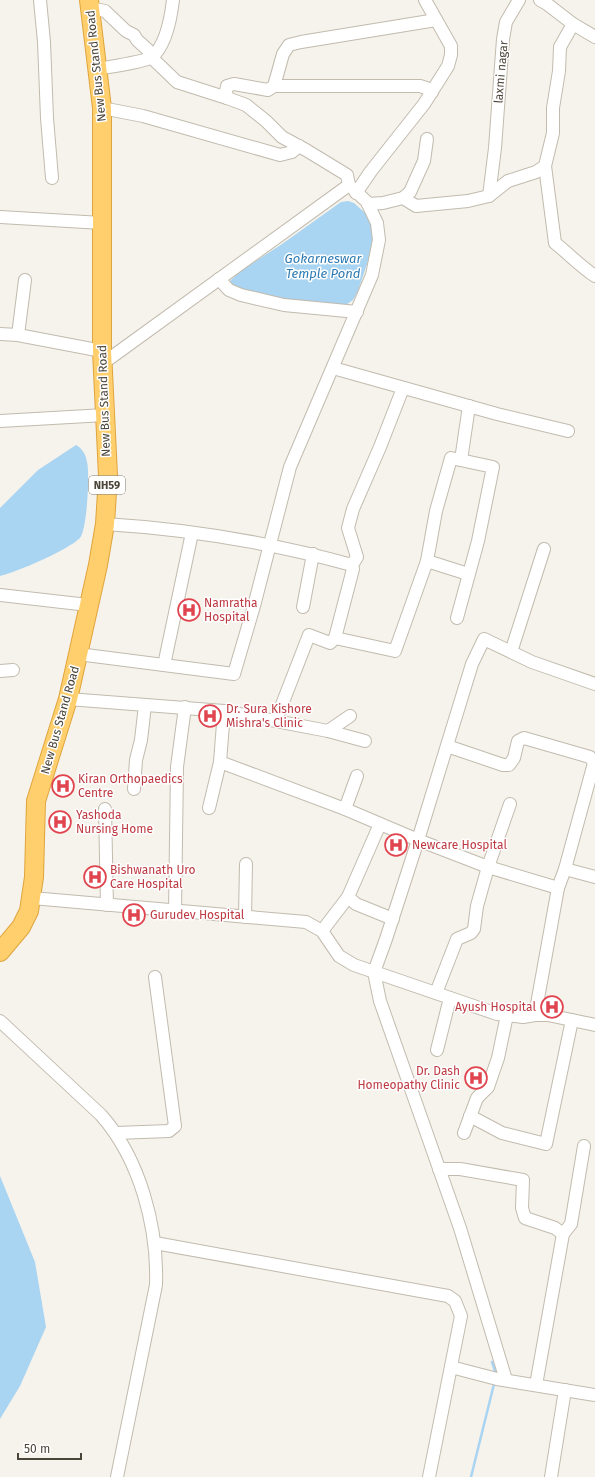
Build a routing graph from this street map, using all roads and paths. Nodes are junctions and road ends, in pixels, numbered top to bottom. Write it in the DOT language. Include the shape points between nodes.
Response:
graph roads {
  1 [pos="40,0"];
  2 [pos="173,0"];
  3 [pos="425,0"];
  4 [pos="519,0"];
  5 [pos="545,1"];
  6 [pos="90,4"];
  7 [pos="436,20"];
  8 [pos="573,24"];
  9 [pos="595,37"];
  10 [pos="151,57"];
  11 [pos="98,69"];
  12 [pos="274,86"];
  13 [pos="432,92"];
  14 [pos="227,98"];
  15 [pos="102,108"];
  16 [pos="427,139"];
  17 [pos="299,146"];
  18 [pos="545,166"];
  19 [pos="52,178"];
  20 [pos="352,189"];
  21 [pos="489,196"];
  22 [pos="403,198"];
  23 [pos="368,204"];
  24 [pos="0,217"];
  25 [pos="102,223"];
  26 [pos="595,276"];
  27 [pos="219,279"];
  28 [pos="25,280"];
  29 [pos="357,312"];
  30 [pos="0,334"];
  31 [pos="18,335"];
  32 [pos="102,357"];
  33 [pos="333,368"];
  34 [pos="403,388"];
  35 [pos="469,406"];
  36 [pos="105,414"];
  37 [pos="0,421"];
  38 [pos="568,431"];
  39 [pos="461,460"];
  40 [pos="105,524"];
  41 [pos="192,533"];
  42 [pos="269,546"];
  43 [pos="544,549"];
  44 [pos="313,554"];
  45 [pos="427,561"];
  46 [pos="352,565"];
  47 [pos="468,574"];
  48 [pos="0,595"];
  49 [pos="88,605"];
  50 [pos="303,607"];
  51 [pos="457,618"];
  52 [pos="335,638"];
  53 [pos="511,652"];
  54 [pos="78,654"];
  55 [pos="164,665"];
  56 [pos="13,670"];
  57 [pos="0,671"];
  58 [pos="595,684"];
  59 [pos="68,699"];
  60 [pos="146,705"];
  61 [pos="185,708"];
  62 [pos="224,711"];
  63 [pos="350,716"];
  64 [pos="276,720"];
  65 [pos="328,731"];
  66 [pos="365,741"];
  67 [pos="447,746"];
  68 [pos="220,762"];
  69 [pos="357,776"];
  70 [pos="134,789"];
  71 [pos="510,804"];
  72 [pos="209,808"];
  73 [pos="105,809"];
  74 [pos="345,809"];
  75 [pos="380,824"];
  76 [pos="418,840"];
  77 [pos="246,864"];
  78 [pos="488,867"];
  79 [pos="565,870"];
  80 [pos="595,877"];
  81 [pos="558,888"];
  82 [pos="348,897"];
  83 [pos="32,898"];
  84 [pos="107,905"];
  85 [pos="175,912"];
  86 [pos="245,917"];
  87 [pos="393,919"];
  88 [pos="322,931"];
  89 [pos="1,949"];
  90 [pos="374,972"];
  91 [pos="156,977"];
  92 [pos="436,993"];
  93 [pos="450,998"];
  94 [pos="507,1015"];
  95 [pos="535,1015"];
  96 [pos="572,1020"];
  97 [pos="0,1021"];
  98 [pos="595,1025"];
  99 [pos="437,1050"];
  100 [pos="470,1116"];
  101 [pos="464,1133"];
  102 [pos="116,1134"];
  103 [pos="584,1146"];
  104 [pos="439,1170"];
  105 [pos="563,1234"];
  106 [pos="155,1244"];
  107 [pos="451,1367"];
  108 [pos="506,1380"];
  109 [pos="536,1385"];
  110 [pos="566,1390"];
  111 [pos="595,1395"];
  112 [pos="117,1477"];
  113 [pos="429,1477"];
  114 [pos="551,1477"];
  1 -- 19 [label="street"];
  2 -- 10 [label="street" via="171,18 162,44"];
  3 -- 7 [label="street"];
  4 -- 21 [label="street, laxmi nagar" via="506,22 503,39"];
  5 -- 8 [label="street"];
  6 -- 10 [label="street" via="105,11 126,31 134,35"];
  6 -- 11 [label="highway, New Bus Stand Road / NH59"];
  7 -- 12 [label="street" via="289,45 283,54"];
  7 -- 13 [label="street" via="449,41 451,55 448,66"];
  8 -- 9 [label="street"];
  8 -- 18 [label="street" via="560,47 553,108 553,133"];
  10 -- 11 [label="street"];
  10 -- 14 [label="street" via="177,82"];
  11 -- 15 [label="highway, New Bus Stand Road / NH59"];
  12 -- 13 [label="street" via="420,86"];
  12 -- 14 [label="street" via="268,90 234,84 227,86"];
  13 -- 20 [label="street"];
  14 -- 17 [label="street" via="246,105 282,137"];
  15 -- 17 [label="street" via="143,116 280,154 292,152"];
  15 -- 25 [label="highway, New Bus Stand Road / NH59"];
  16 -- 22 [label="street" via="424,161 410,192"];
  17 -- 20 [label="street" via="347,175"];
  18 -- 21 [label="street" via="536,172 508,181"];
  18 -- 26 [label="street" via="555,243"];
  20 -- 23 [label="street"];
  20 -- 27 [label="street"];
  21 -- 22 [label="street" via="468,201 416,206"];
  22 -- 23 [label="street"];
  23 -- 29 [label="street" via="377,223 379,240 372,275"];
  24 -- 25 [label="street"];
  25 -- 32 [label="highway, New Bus Stand Road / NH59"];
  27 -- 29 [label="street" via="229,290 241,295 284,305"];
  27 -- 32 [label="street"];
  28 -- 31 [label="street"];
  29 -- 33 [label="street"];
  30 -- 31 [label="street"];
  31 -- 32 [label="street"];
  32 -- 36 [label="highway, New Bus Stand Road / NH59"];
  33 -- 34 [label="street"];
  33 -- 42 [label="street" via="290,467"];
  34 -- 35 [label="street"];
  34 -- 46 [label="street" via="353,509 348,528 357,557"];
  35 -- 38 [label="street"];
  35 -- 39 [label="street"];
  36 -- 37 [label="street"];
  36 -- 40 [label="highway, New Bus Stand Road / NH59" via="108,476"];
  39 -- 45 [label="street" via="451,458 436,511"];
  39 -- 47 [label="street" via="493,466 478,540"];
  40 -- 41 [label="street"];
  40 -- 49 [label="highway, New Bus Stand Road / NH59"];
  41 -- 42 [label="street"];
  41 -- 55 [label="street"];
  42 -- 44 [label="street"];
  42 -- 55 [label="street" via="234,674"];
  43 -- 53 [label="street"];
  44 -- 46 [label="street"];
  44 -- 50 [label="street"];
  45 -- 47 [label="street"];
  45 -- 52 [label="street" via="395,651"];
  46 -- 52 [label="street"];
  47 -- 51 [label="street"];
  48 -- 49 [label="street"];
  49 -- 54 [label="highway, New Bus Stand Road / NH59"];
  52 -- 64 [label="street" via="330,643 309,635"];
  53 -- 58 [label="street"];
  53 -- 67 [label="street" via="484,639 472,664"];
  54 -- 55 [label="street"];
  54 -- 59 [label="highway, New Bus Stand Road / NH59"];
  56 -- 57 [label="street"];
  59 -- 60 [label="street"];
  59 -- 83 [label="highway, New Bus Stand Road / NH59" via="36,801"];
  60 -- 61 [label="street"];
  60 -- 70 [label="street" via="136,760"];
  61 -- 62 [label="street"];
  61 -- 85 [label="street" via="177,767"];
  62 -- 64 [label="street"];
  62 -- 68 [label="street"];
  63 -- 65 [label="street"];
  64 -- 65 [label="street"];
  65 -- 66 [label="street"];
  67 -- 76 [label="street"];
  67 -- 79 [label="street" via="508,765 514,758 518,741 524,738 590,757 594,763"];
  68 -- 72 [label="street"];
  68 -- 74 [label="street"];
  69 -- 74 [label="street"];
  71 -- 78 [label="street"];
  73 -- 84 [label="street"];
  74 -- 75 [label="street"];
  75 -- 76 [label="street"];
  75 -- 82 [label="street"];
  76 -- 78 [label="street"];
  76 -- 87 [label="street"];
  77 -- 86 [label="street"];
  78 -- 81 [label="street"];
  78 -- 92 [label="street" via="477,906 474,929 472,933 457,938"];
  79 -- 80 [label="street"];
  79 -- 81 [label="street"];
  81 -- 95 [label="street"];
  82 -- 87 [label="street" via="356,904"];
  82 -- 88 [label="street"];
  83 -- 84 [label="street"];
  83 -- 89 [label="highway, New Bus Stand Road / NH59" via="29,912 21,927"];
  84 -- 85 [label="street"];
  85 -- 86 [label="street"];
  86 -- 88 [label="street" via="306,922"];
  87 -- 90 [label="street"];
  88 -- 90 [label="street" via="339,956"];
  90 -- 92 [label="street"];
  90 -- 104 [label="street" via="380,1000"];
  91 -- 102 [label="street" via="175,1126 169,1131"];
  92 -- 93 [label="street"];
  93 -- 94 [label="street"];
  93 -- 99 [label="street"];
  94 -- 95 [label="street"];
  94 -- 100 [label="street" via="498,1058 488,1087 477,1098"];
  95 -- 96 [label="street"];
  96 -- 98 [label="street"];
  96 -- 100 [label="street" via="546,1144 502,1133"];
  97 -- 102 [label="street" via="101,1116"];
  100 -- 101 [label="street"];
  102 -- 106 [label="street" via="146,1200"];
  103 -- 105 [label="street" via="571,1224"];
  104 -- 105 [label="street" via="460,1169 523,1180 524,1218 555,1228"];
  104 -- 108 [label="street" via="460,1228"];
  105 -- 109 [label="street"];
  106 -- 107 [label="street" via="448,1296 455,1301 461,1316"];
  106 -- 112 [label="street" via="156,1285"];
  107 -- 108 [label="street"];
  107 -- 113 [label="street"];
  108 -- 109 [label="street"];
  109 -- 110 [label="street"];
  110 -- 111 [label="street"];
  110 -- 114 [label="street"];
}
